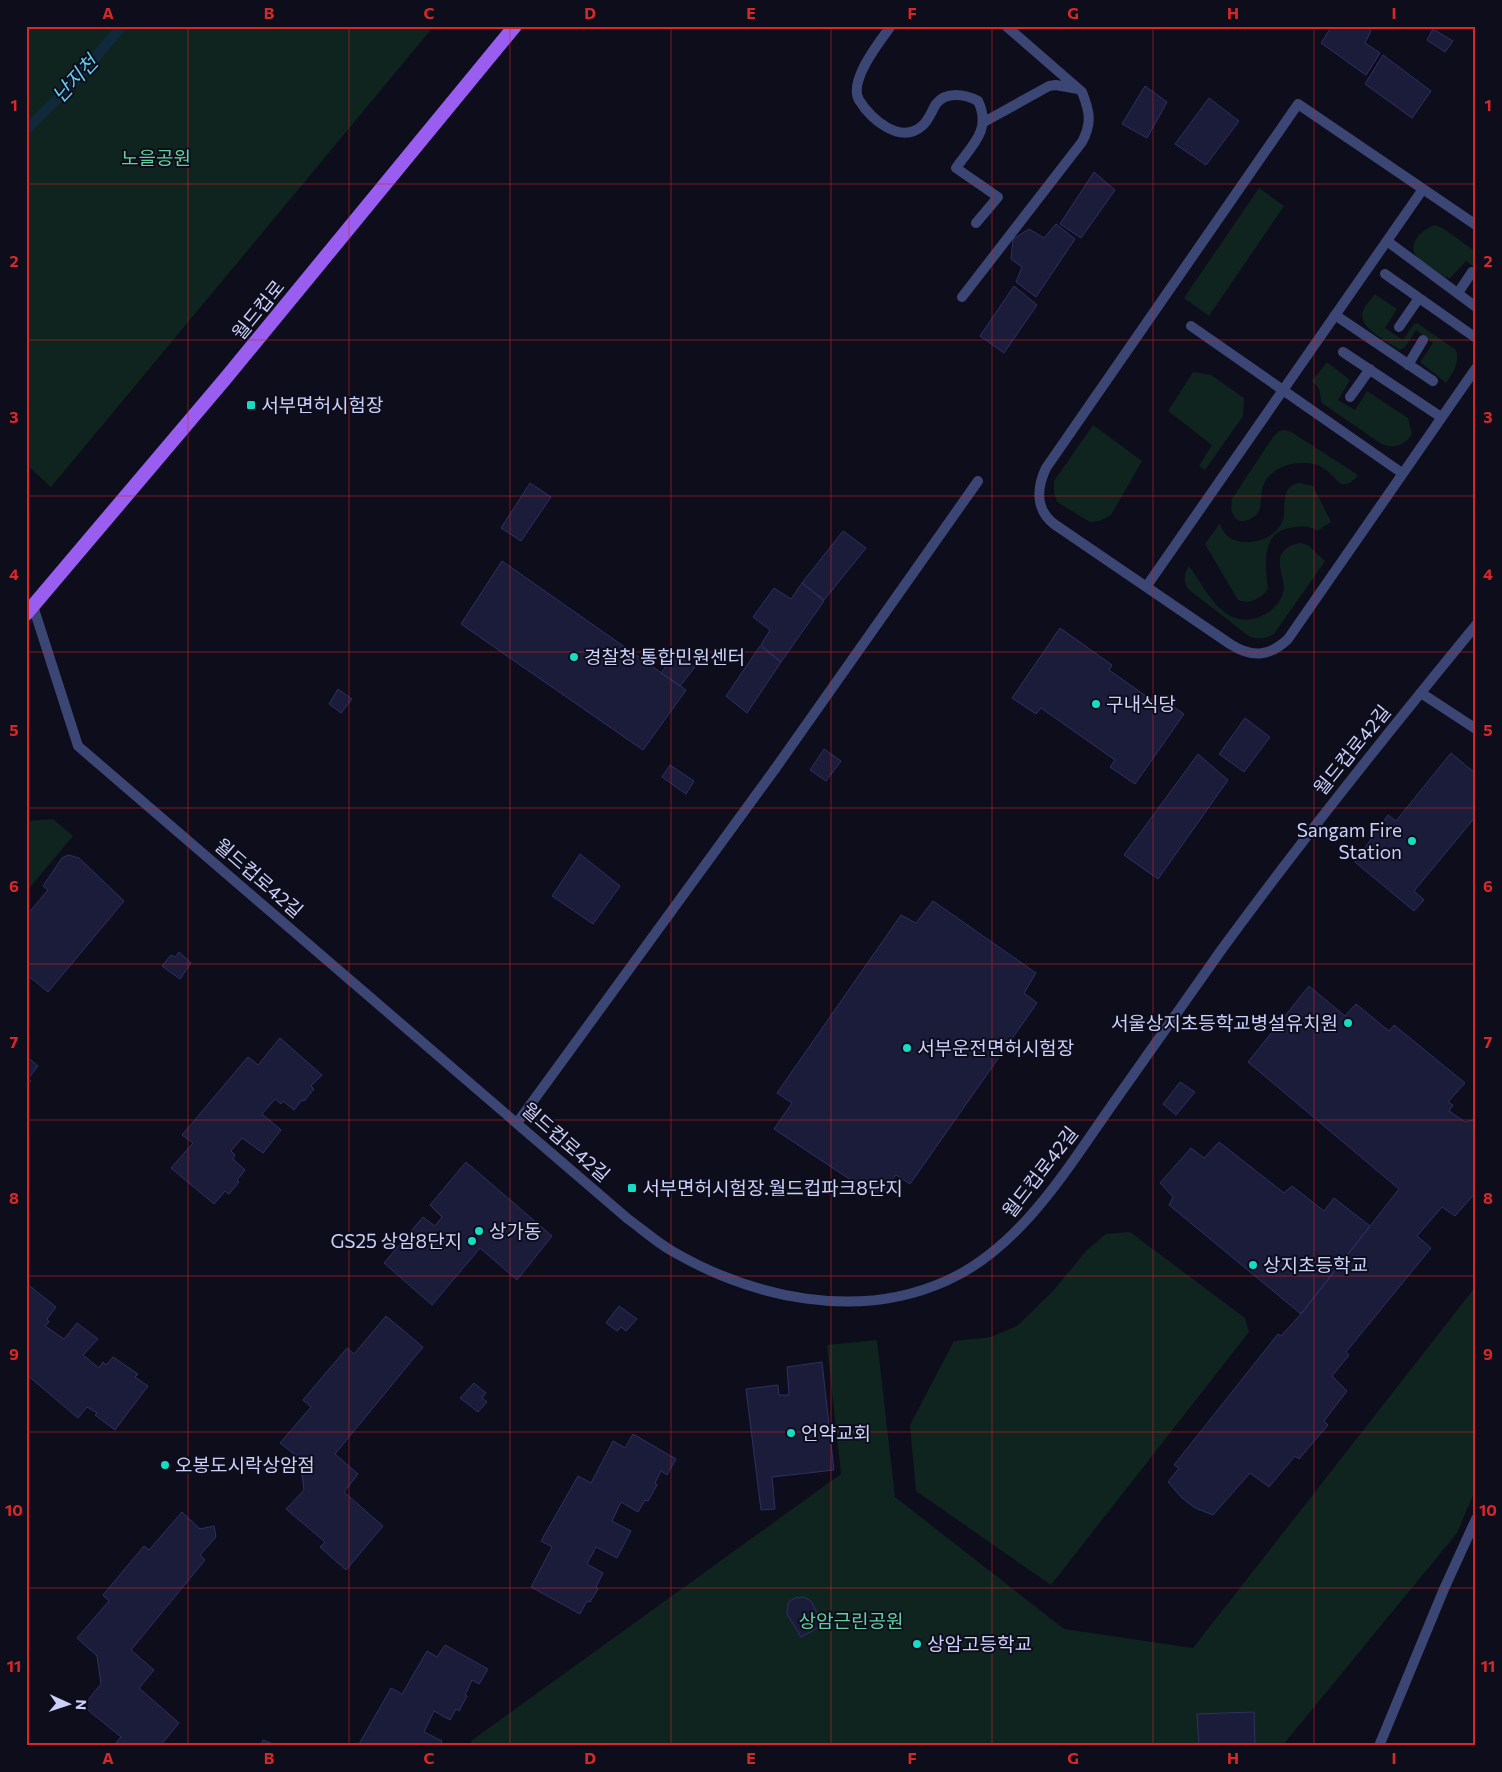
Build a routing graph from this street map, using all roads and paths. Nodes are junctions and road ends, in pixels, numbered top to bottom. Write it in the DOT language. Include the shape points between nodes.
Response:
graph roads {
  1 [pos="515,26"];
  2 [pos="891,26"];
  3 [pos="1006,26"];
  4 [pos="1080,90"];
  5 [pos="984,122"];
  6 [pos="1423,190"];
  7 [pos="976,222"];
  8 [pos="1476,225"];
  9 [pos="1386,241"];
  10 [pos="1472,272"];
  11 [pos="1385,274"];
  12 [pos="1458,293"];
  13 [pos="962,297"];
  14 [pos="1419,298"];
  15 [pos="1476,307"];
  16 [pos="1335,314"];
  17 [pos="1191,326"];
  18 [pos="1399,326"];
  19 [pos="1476,338"];
  20 [pos="1423,340"];
  21 [pos="1343,352"];
  22 [pos="1408,364"];
  23 [pos="1476,368"];
  24 [pos="1370,369"];
  25 [pos="1433,381"];
  26 [pos="1282,390"];
  27 [pos="1350,397"];
  28 [pos="1442,417"];
  29 [pos="1402,473"];
  30 [pos="978,481"];
  31 [pos="1146,587"];
  32 [pos="30,610"];
  33 [pos="1476,625"];
  34 [pos="1421,693"];
  35 [pos="1476,729"];
  36 [pos="517,1123"];
  37 [pos="1476,1519"];
  38 [pos="1379,1746"];
  1 -- 32 [label="main road, 월드컵로"];
  2 -- 5 [label="street" via="869,57 858,84 859,100 878,122 894,132 914,131 926,122 937,102 961,94 978,101"];
  3 -- 4 [label="street"];
  4 -- 5 [label="street" via="1049,86"];
  4 -- 13 [label="street" via="1090,121 1082,142"];
  5 -- 7 [label="street" via="981,132 956,168 998,197"];
  6 -- 8 [label="street"];
  6 -- 9 [label="street"];
  6 -- 31 [label="street" via="1298,104 1286,120 1042,476 1040,503 1048,519"];
  9 -- 12 [label="street"];
  9 -- 16 [label="street"];
  10 -- 12 [label="street"];
  11 -- 14 [label="street"];
  12 -- 15 [label="street"];
  14 -- 18 [label="street"];
  14 -- 19 [label="street"];
  16 -- 22 [label="street"];
  16 -- 26 [label="street"];
  17 -- 26 [label="street"];
  20 -- 22 [label="street"];
  21 -- 24 [label="street"];
  22 -- 25 [label="street"];
  23 -- 28 [label="street"];
  24 -- 27 [label="street"];
  24 -- 28 [label="street"];
  26 -- 29 [label="street"];
  26 -- 31 [label="street"];
  28 -- 29 [label="street"];
  29 -- 31 [label="street" via="1279,648 1260,654 1241,651"];
  30 -- 36 [label="street" via="775,769"];
  32 -- 36 [label="street, 월드컵로42길" via="78,746"];
  33 -- 34 [label="street, 월드컵로42길"];
  34 -- 35 [label="street"];
  34 -- 36 [label="street, 월드컵로42길" via="1302,840 1055,1188 1019,1229 982,1259 947,1280 910,1294 834,1302 757,1289 671,1250 628,1219"];
  37 -- 38 [label="street"];
}
